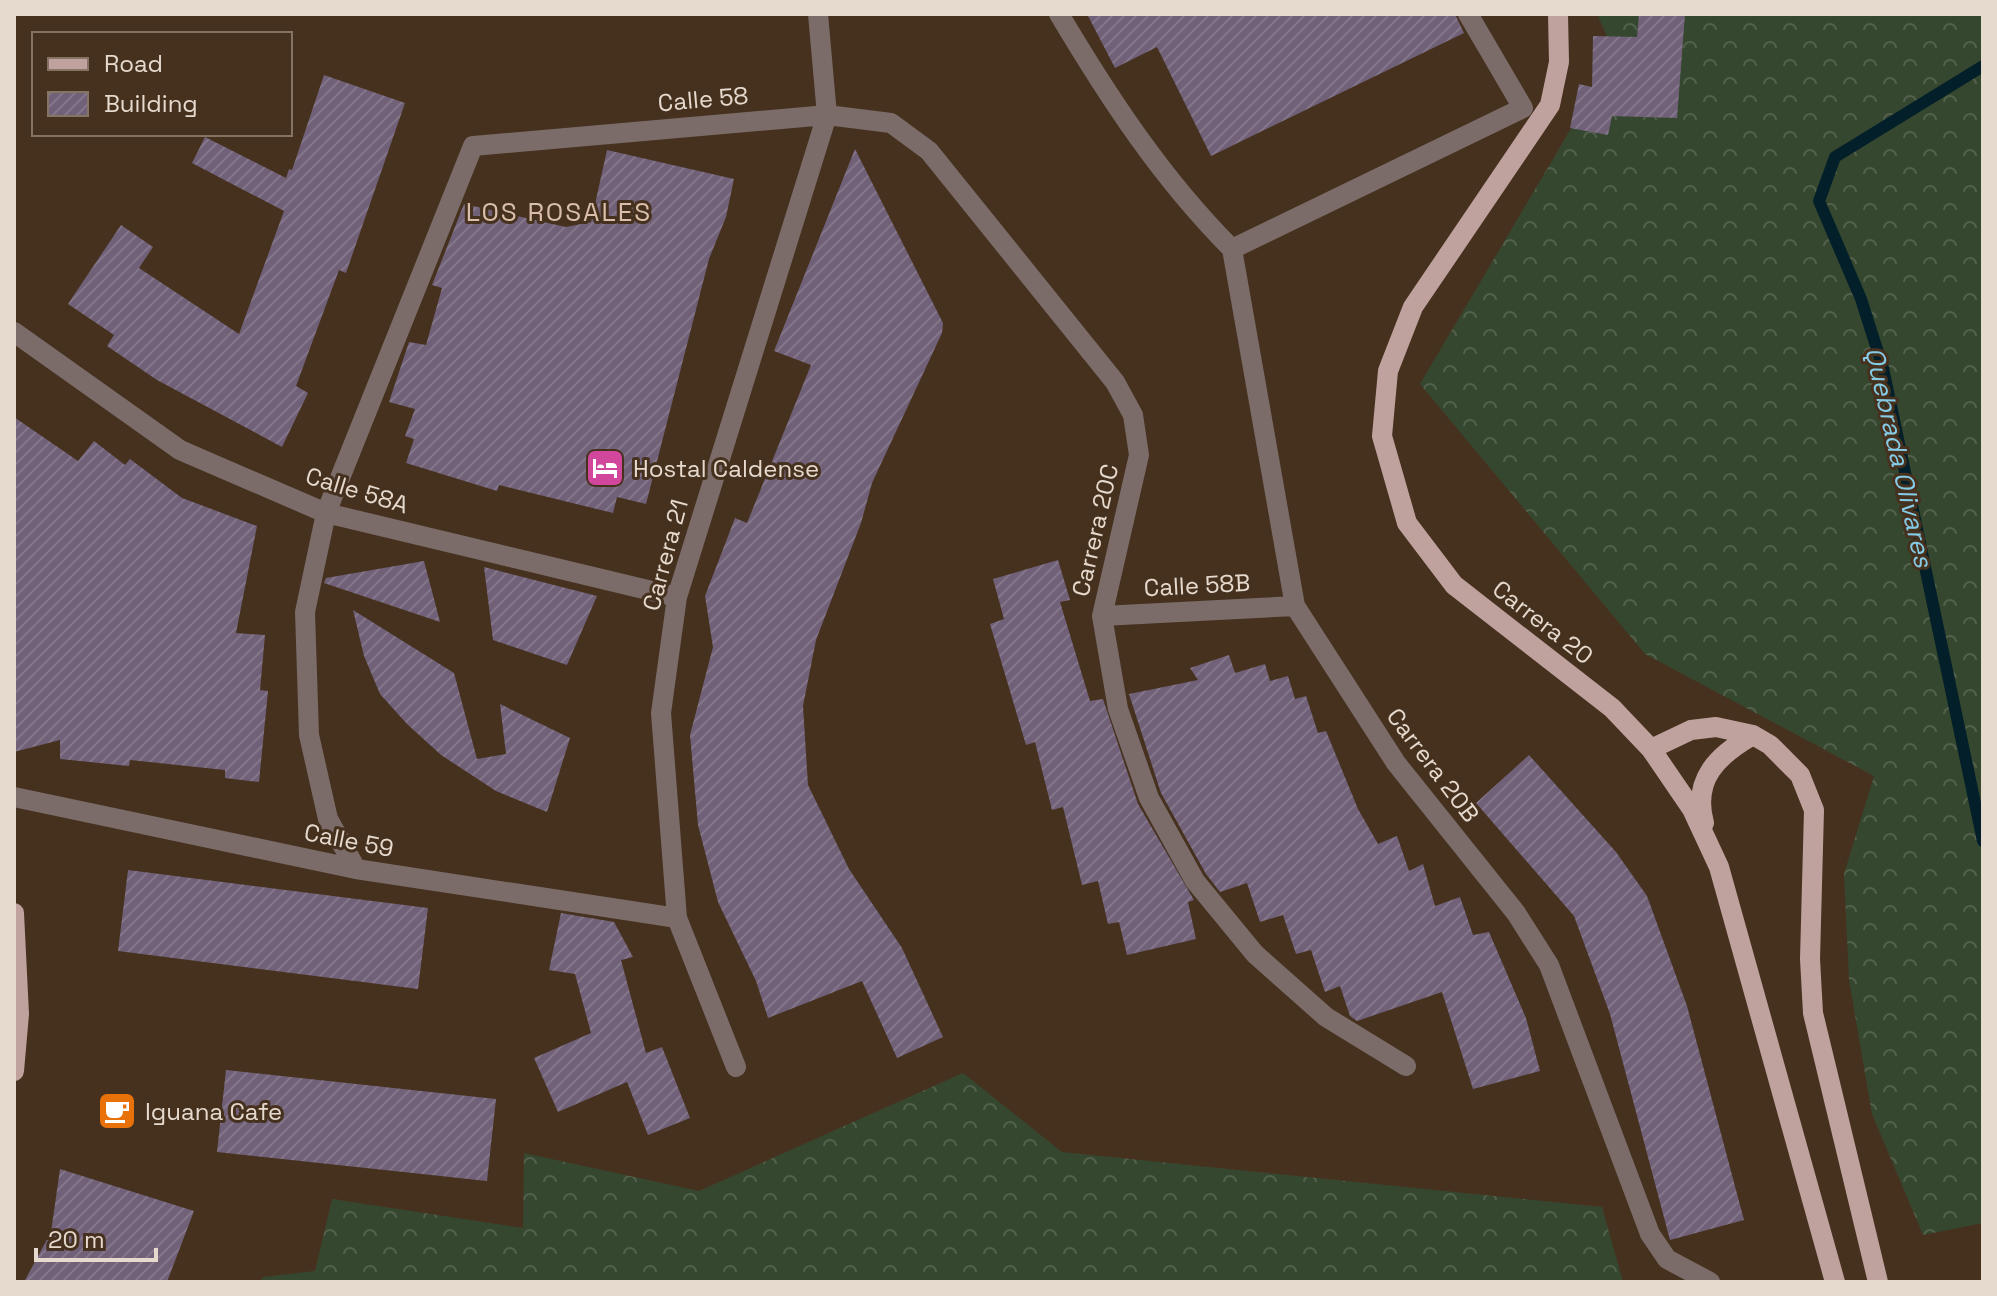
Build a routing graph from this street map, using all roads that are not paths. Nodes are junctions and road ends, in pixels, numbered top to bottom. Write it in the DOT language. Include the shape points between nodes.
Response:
graph roads {
  1 [pos="818,14"];
  2 [pos="1059,14"];
  3 [pos="1468,14"];
  4 [pos="1562,15"];
  5 [pos="827,115"];
  6 [pos="929,151"];
  7 [pos="1232,249"];
  8 [pos="14,332"];
  9 [pos="326,513"];
  10 [pos="677,597"];
  11 [pos="1295,606"];
  12 [pos="1102,616"];
  13 [pos="1753,735"];
  14 [pos="1651,749"];
  15 [pos="14,797"];
  16 [pos="1709,842"];
  17 [pos="356,869"];
  18 [pos="14,913"];
  19 [pos="677,918"];
  20 [pos="1406,1066"];
  21 [pos="736,1067"];
  22 [pos="14,1071"];
  23 [pos="1710,1282"];
  24 [pos="1835,1282"];
  25 [pos="1878,1282"];
  1 -- 5 [label="street, Carrera 21"];
  2 -- 7 [label="street" via="1110,100 1190,208"];
  3 -- 7 [label="street" via="1523,108"];
  4 -- 14 [label="main road, Carrera 20" via="1550,105 1413,307 1388,371 1382,436 1407,523 1454,585 1612,708"];
  5 -- 6 [label="street, Calle 58" via="891,123"];
  5 -- 9 [label="street, Calle 58" via="473,146"];
  5 -- 10 [label="street, Carrera 21"];
  6 -- 12 [label="street, Carrera 20C" via="1115,382 1133,415 1139,455"];
  7 -- 11 [label="street, Carrera 20B"];
  8 -- 9 [label="street, Calle 58A" via="180,450"];
  9 -- 10 [label="street, Calle 58A"];
  9 -- 17 [label="street" via="305,612 309,735 328,819"];
  10 -- 19 [label="street, Carrera 21" via="661,713"];
  11 -- 12 [label="street, Calle 58B"];
  11 -- 23 [label="street, Carrera 20B" via="1396,763 1516,913 1549,965 1650,1234 1667,1259"];
  12 -- 20 [label="street, Carrera 20C" via="1128,739 1149,798 1195,881 1255,954 1326,1017"];
  13 -- 14 [label="main road" via="1716,727 1691,730"];
  13 -- 16 [label="main road" via="1725,751 1705,777 1700,810"];
  13 -- 25 [label="main road" via="1800,775 1814,810 1813,1013"];
  14 -- 16 [label="main road, Carrera 20" via="1687,799"];
  15 -- 17 [label="street, Calle 59"];
  16 -- 24 [label="main road, Carrera 20"];
  17 -- 19 [label="street, Calle 59"];
  18 -- 22 [label="main road" via="19,1014"];
  19 -- 21 [label="street, Carrera 21"];
}
